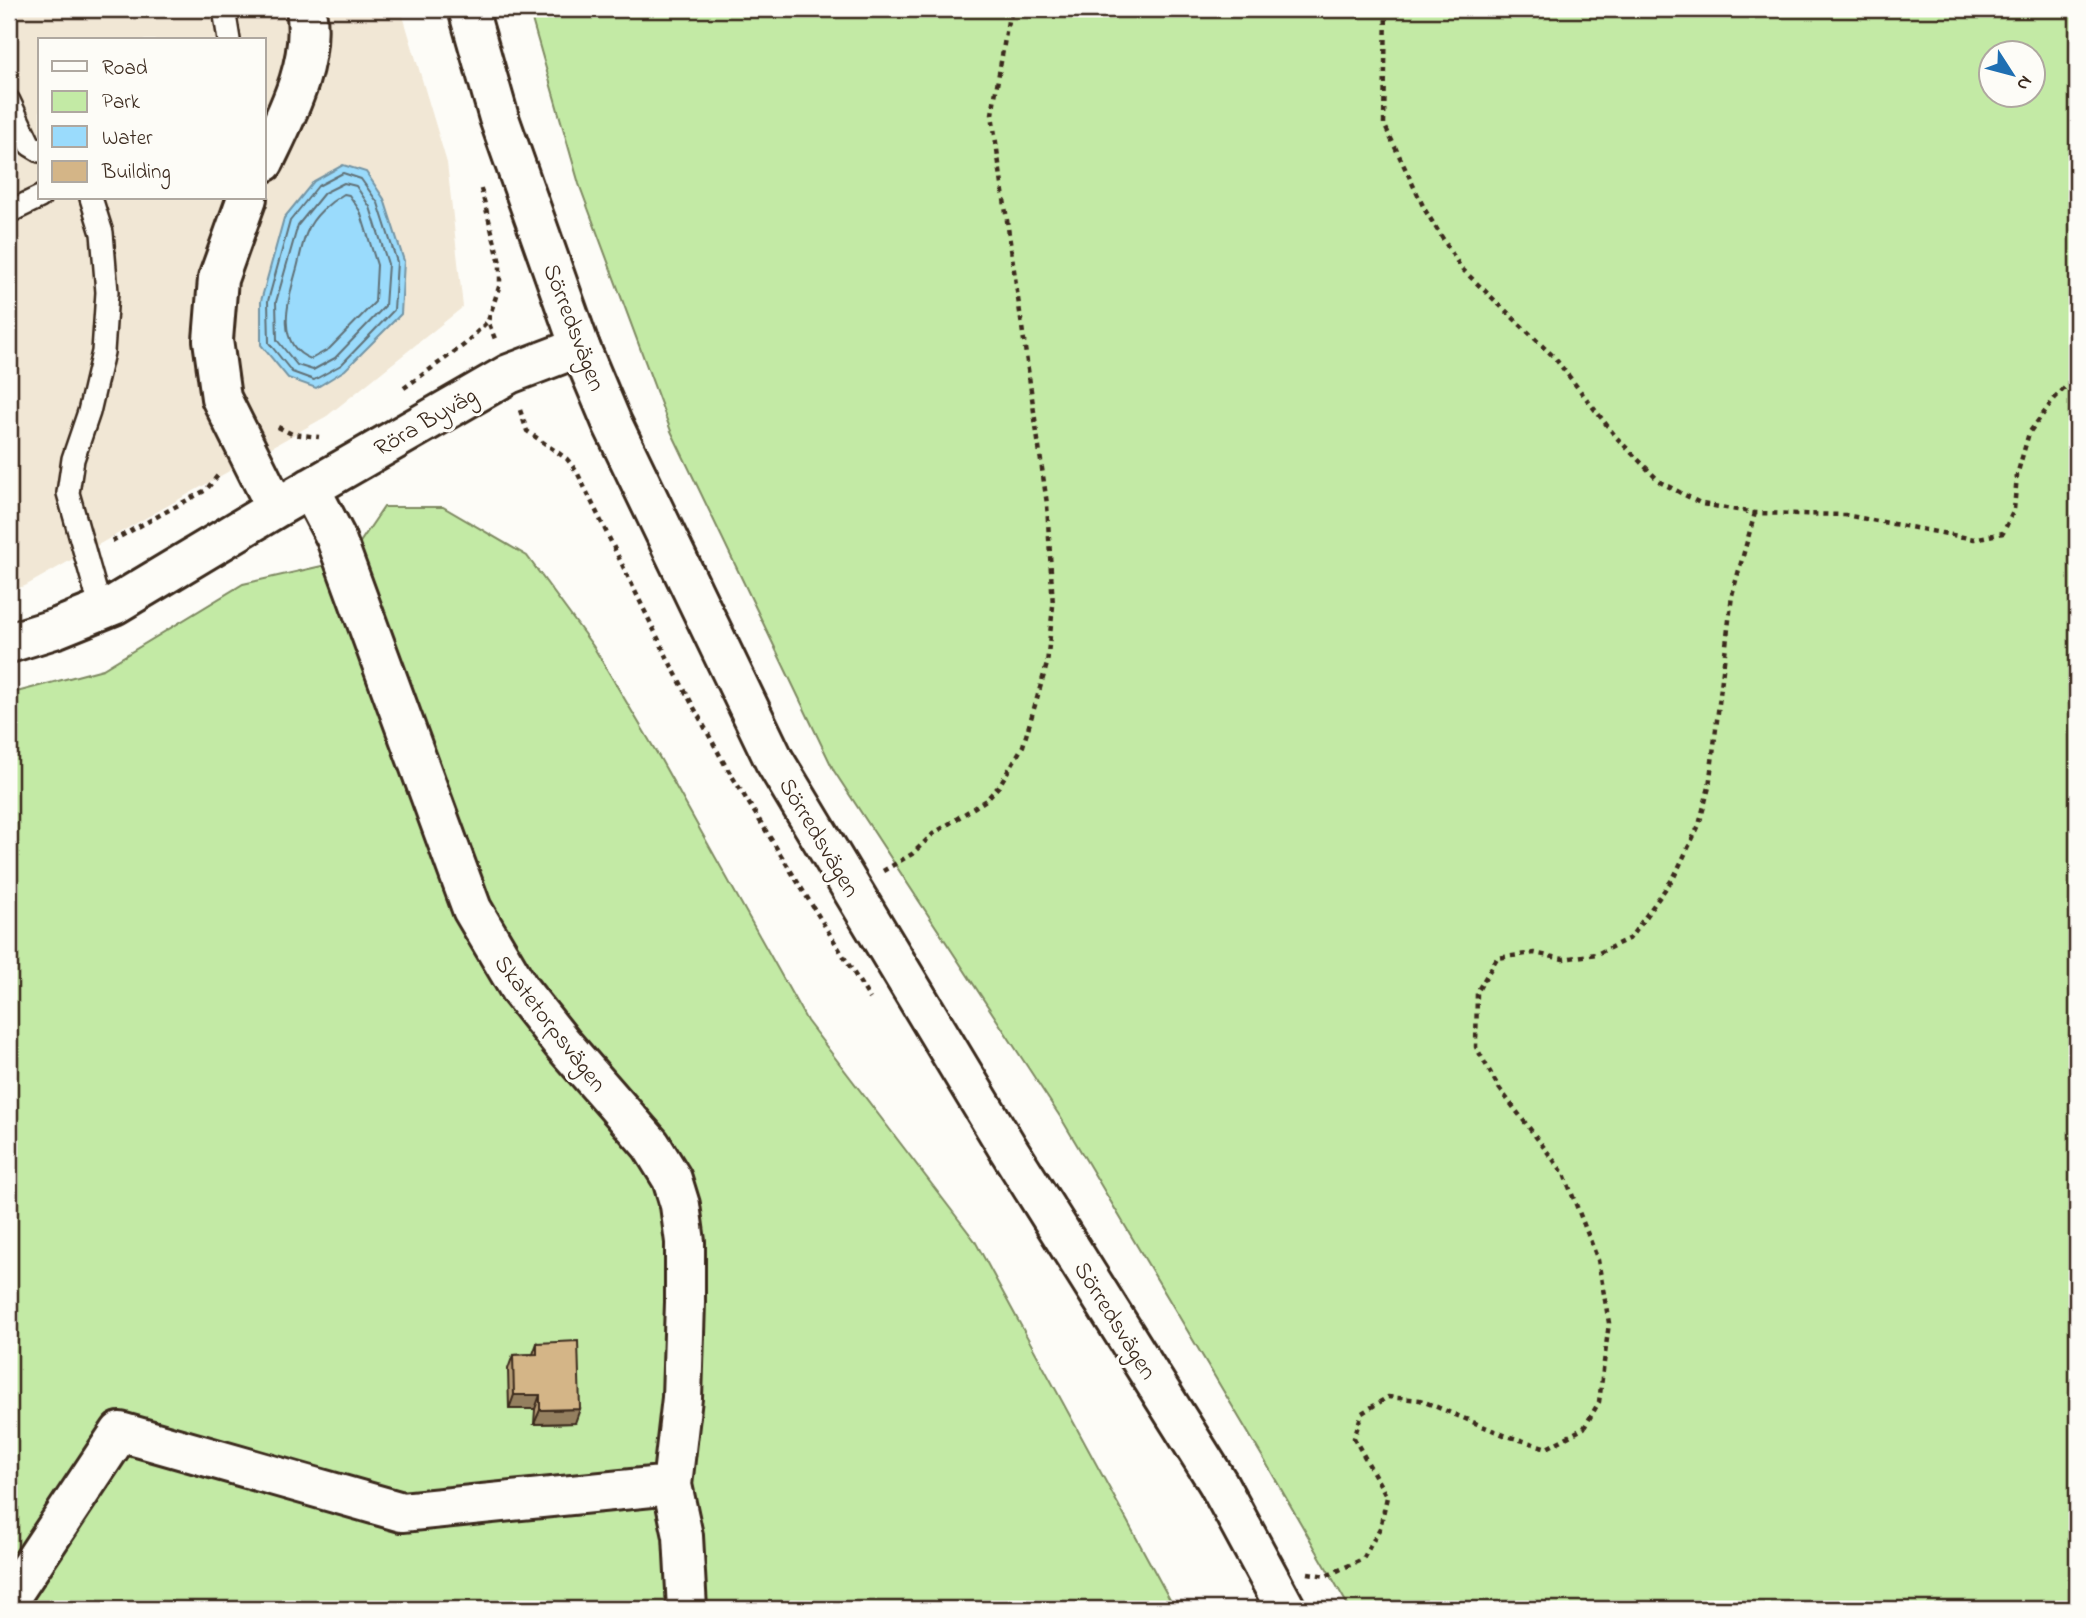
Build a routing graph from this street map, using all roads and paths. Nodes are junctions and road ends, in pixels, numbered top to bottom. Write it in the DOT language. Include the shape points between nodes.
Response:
graph roads {
  1 [pos="224,9"];
  2 [pos="306,9"];
  3 [pos="468,9"];
  4 [pos="1013,9"];
  5 [pos="1386,9"];
  6 [pos="229,38"];
  7 [pos="9,101"];
  8 [pos="14,124"];
  9 [pos="38,150"];
  10 [pos="266,158"];
  11 [pos="38,198"];
  12 [pos="92,200"];
  13 [pos="246,200"];
  14 [pos="9,212"];
  15 [pos="488,321"];
  16 [pos="580,347"];
  17 [pos="2077,375"];
  18 [pos="398,393"];
  19 [pos="272,423"];
  20 [pos="330,435"];
  21 [pos="223,469"];
  22 [pos="310,488"];
  23 [pos="276,508"];
  24 [pos="1755,513"];
  25 [pos="85,555"];
  26 [pos="101,610"];
  27 [pos="9,643"];
  28 [pos="853,890"];
  29 [pos="672,1485"];
  30 [pos="1263,1564"];
  31 [pos="9,1599"];
  32 [pos="687,1609"];
  33 [pos="1286,1609"];
  1 -- 6 [label="lane"];
  2 -- 10 [label="street" via="303,69"];
  3 -- 16 [label="street, Sörredsvägen" via="499,118"];
  4 -- 28 [label="path" via="992,114 1047,504 1054,606 1047,664 1023,746 999,786 912,854"];
  5 -- 24 [label="path" via="1384,124 1425,210 1461,268 1554,357 1616,437 1660,482 1702,504"];
  7 -- 8 [label="lane"];
  8 -- 9 [label="lane"];
  11 -- 14 [label="lane"];
  12 -- 25 [label="lane" via="102,233 106,280 103,352 68,493"];
  13 -- 23 [label="street" via="218,279 213,340 222,398"];
  15 -- 18 [label="path" via="464,345"];
  16 -- 22 [label="street, Röra Byväg" via="509,374"];
  16 -- 28 [label="street, Sörredsvägen" via="774,760"];
  17 -- 24 [label="path" via="2029,433 2017,475 2014,509 2003,533 1975,539 1845,515"];
  19 -- 20 [label="path" via="292,434"];
  21 -- 25 [label="path" via="206,490"];
  22 -- 23 [label="street, Röra Byväg"];
  22 -- 29 [label="street, Skatetorpsvägen" via="335,536 472,909 520,990 651,1146 672,1179 685,1242 682,1398"];
  23 -- 26 [label="street, Röra Byväg"];
  24 -- 30 [label="path" via="1732,595 1709,787 1699,825 1674,877 1630,938 1597,954 1563,960 1534,953 1497,958 1477,992 1476,1047 1499,1088 1564,1174 1598,1260 1609,1323 1599,1402 1584,1428 1547,1448 1420,1400 1388,1397 1362,1413 1354,1438 1387,1497 1380,1528 1363,1559 1326,1576"];
  25 -- 26 [label="lane"];
  26 -- 27 [label="street, Röra Byväg"];
  28 -- 30 [label="street, Sörredsvägen" via="1007,1147 1219,1483"];
  29 -- 31 [label="street" via="402,1512 120,1432"];
  29 -- 32 [label="street, Skatetorpsvägen" via="683,1536"];
  30 -- 33 [label="street, Sörredsvägen"];
}
